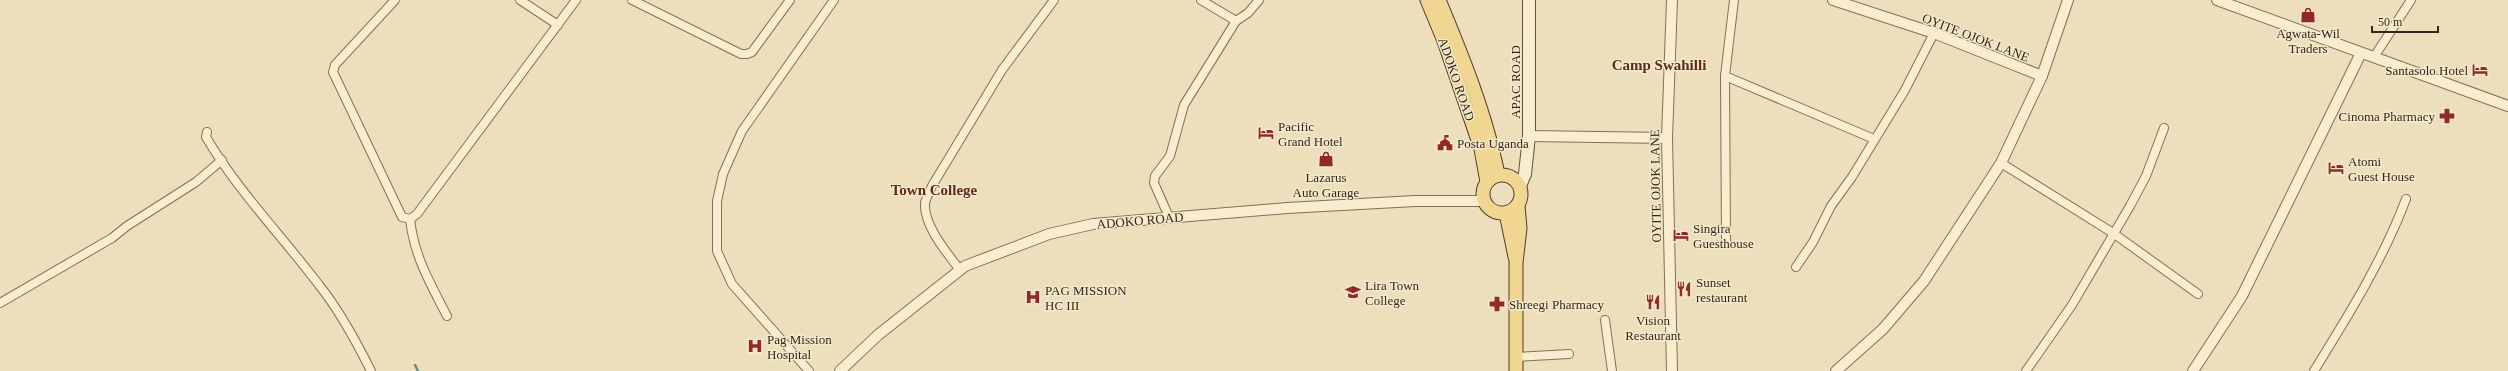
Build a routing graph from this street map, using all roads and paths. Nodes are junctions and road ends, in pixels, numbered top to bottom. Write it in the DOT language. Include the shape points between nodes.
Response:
graph roads {
  1 [pos="395,0"];
  2 [pos="520,0"];
  3 [pos="576,0"];
  4 [pos="632,0"];
  5 [pos="790,0"];
  6 [pos="834,0"];
  7 [pos="1054,0"];
  8 [pos="1201,0"];
  9 [pos="1259,0"];
  10 [pos="1427,0"];
  11 [pos="1439,0"];
  12 [pos="1529,0"];
  13 [pos="1672,0"];
  14 [pos="1734,0"];
  15 [pos="1833,0"];
  16 [pos="2068,0"];
  17 [pos="2217,0"];
  18 [pos="2411,0"];
  19 [pos="1236,21"];
  20 [pos="558,25"];
  21 [pos="1934,33"];
  22 [pos="2360,53"];
  23 [pos="2374,57"];
  24 [pos="1725,76"];
  25 [pos="2042,76"];
  26 [pos="2508,106"];
  27 [pos="2164,128"];
  28 [pos="207,132"];
  29 [pos="1529,136"];
  30 [pos="1666,138"];
  31 [pos="1874,139"];
  32 [pos="222,160"];
  33 [pos="2001,163"];
  34 [pos="1498,175"];
  35 [pos="1487,182"];
  36 [pos="1520,186"];
  37 [pos="2406,199"];
  38 [pos="1484,201"];
  39 [pos="1518,206"];
  40 [pos="1506,213"];
  41 [pos="1169,217"];
  42 [pos="410,219"];
  43 [pos="2113,233"];
  44 [pos="1726,242"];
  45 [pos="1516,263"];
  46 [pos="1796,267"];
  47 [pos="960,270"];
  48 [pos="2198,294"];
  49 [pos="0,303"];
  50 [pos="447,316"];
  51 [pos="1605,320"];
  52 [pos="1569,354"];
  53 [pos="1515,358"];
  54 [pos="371,371"];
  55 [pos="809,371"];
  56 [pos="840,371"];
  57 [pos="1516,371"];
  58 [pos="1612,371"];
  59 [pos="1672,371"];
  60 [pos="1836,371"];
  61 [pos="2026,371"];
  62 [pos="2193,371"];
  63 [pos="2314,371"];
  1 -- 42 [label="street" via="335,65 333,72 402,217"];
  2 -- 20 [label="street"];
  3 -- 20 [label="street"];
  4 -- 5 [label="street" via="741,54 752,52"];
  6 -- 55 [label="street" via="742,131 723,174 717,201 717,251 732,284"];
  7 -- 47 [label="street" via="1002,70 932,186 925,203 928,218 938,241"];
  8 -- 19 [label="street"];
  9 -- 19 [label="street" via="1248,13"];
  10 -- 35 [label="main road, ADOKO ROAD" via="1444,41 1481,149"];
  11 -- 34 [label="main road, ADOKO ROAD" via="1455,37 1482,117"];
  12 -- 29 [label="main road, APAC ROAD"];
  13 -- 30 [label="street, OYITE OJOK LANE"];
  14 -- 24 [label="street"];
  15 -- 21 [label="street, OYITE OJOK LANE"];
  16 -- 25 [label="street"];
  17 -- 22 [label="street"];
  18 -- 23 [label="street"];
  19 -- 41 [label="street" via="1184,105 1170,156 1156,176 1154,183"];
  20 -- 42 [label="street" via="417,214"];
  21 -- 25 [label="street, OYITE OJOK LANE"];
  21 -- 31 [label="street" via="1905,90"];
  22 -- 23 [label="street"];
  22 -- 62 [label="street" via="2242,296"];
  23 -- 26 [label="street"];
  24 -- 31 [label="street"];
  24 -- 44 [label="street"];
  25 -- 33 [label="street"];
  27 -- 43 [label="street" via="2146,176"];
  28 -- 32 [label="street" via="206,137"];
  29 -- 30 [label="street"];
  29 -- 36 [label="main road, APAC ROAD" via="1526,164"];
  30 -- 59 [label="street, OYITE OJOK LANE"];
  31 -- 46 [label="street"];
  32 -- 49 [label="street" via="196,182 112,238"];
  32 -- 54 [label="street" via="320,286 352,333"];
  33 -- 43 [label="street"];
  33 -- 60 [label="street" via="1924,281 1883,329"];
  34 -- 35 [label="main road"];
  34 -- 36 [label="main road" via="1511,177"];
  35 -- 38 [label="main road" via="1484,188"];
  36 -- 39 [label="main road" via="1521,200"];
  37 -- 63 [label="street" via="2379,260"];
  38 -- 40 [label="main road" via="1493,211"];
  38 -- 41 [label="street, ADOKO ROAD" via="1329,205"];
  39 -- 40 [label="main road"];
  39 -- 45 [label="main road" via="1520,228"];
  40 -- 45 [label="main road"];
  41 -- 47 [label="street, ADOKO ROAD" via="1093,224 1049,234 991,255"];
  42 -- 50 [label="street" via="412,242 421,268"];
  43 -- 48 [label="street"];
  43 -- 61 [label="street" via="2072,305"];
  45 -- 53 [label="main road"];
  47 -- 56 [label="street, ADOKO ROAD" via="884,330"];
  51 -- 58 [label="street"];
  52 -- 53 [label="street"];
  53 -- 57 [label="main road"];
}
